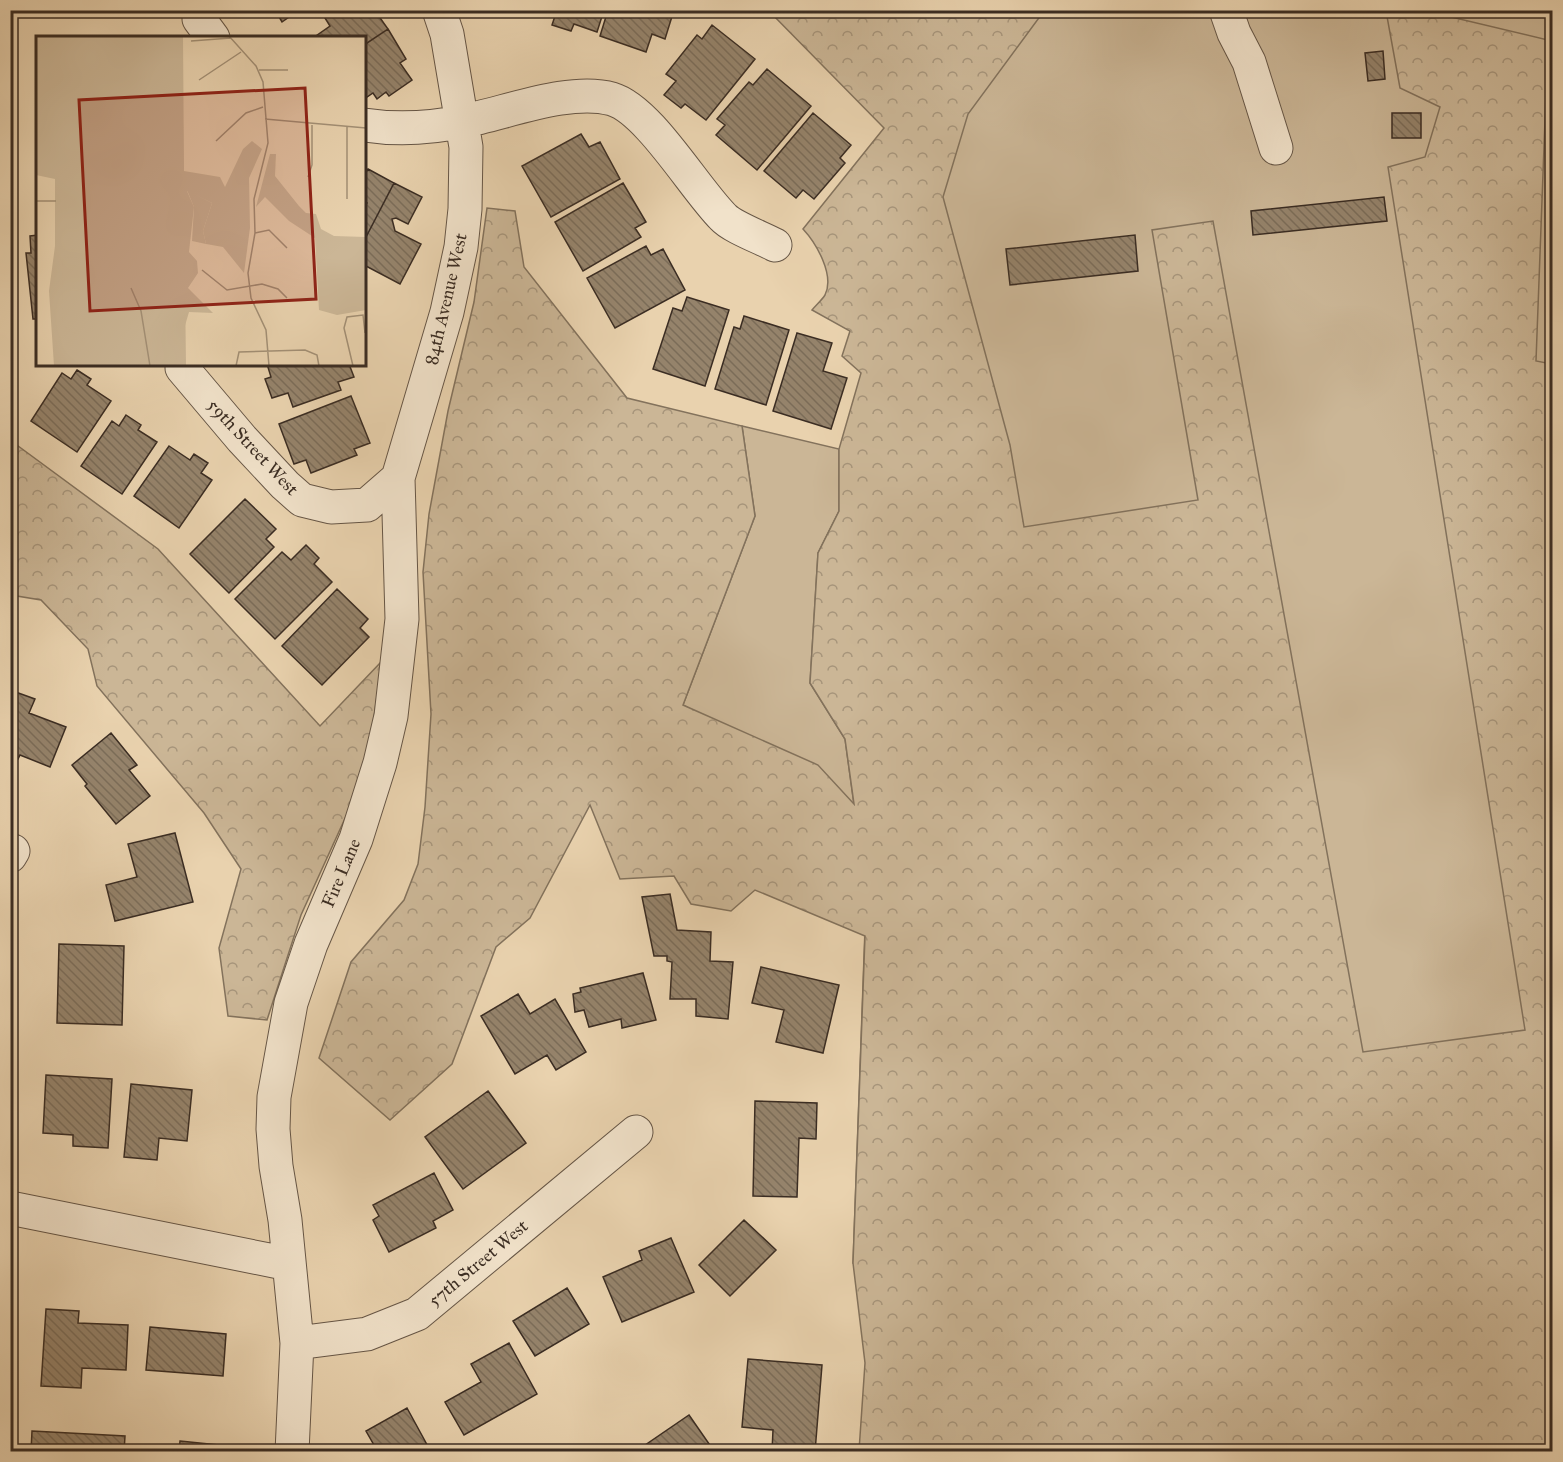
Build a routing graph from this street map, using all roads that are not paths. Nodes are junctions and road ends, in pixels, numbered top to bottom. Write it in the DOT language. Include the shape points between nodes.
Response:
graph roads {
  1 [pos="440,10"];
  2 [pos="1226,10"];
  3 [pos="462,122"];
  4 [pos="366,125"];
  5 [pos="1276,148"];
  6 [pos="775,245"];
  7 [pos="182,368"];
  8 [pos="398,478"];
  9 [pos="636,1132"];
  10 [pos="10,1208"];
  11 [pos="289,1264"];
  12 [pos="297,1343"];
  13 [pos="292,1452"];
  1 -- 3 [label="street, 84th Avenue West"];
  2 -- 5 [label="street" via="1249,62"];
  3 -- 4 [label="street" via="415,128"];
  3 -- 6 [label="street" via="573,97 612,99 642,119 724,219"];
  3 -- 8 [label="street, 84th Avenue West" via="466,147 461,247 447,312"];
  7 -- 8 [label="street, 59th Street West" via="242,439 302,500 331,507 367,505"];
  8 -- 11 [label="street, Fire Lane" via="402,619 391,716 356,839 310,944 291,1003 274,1097 276,1166"];
  9 -- 12 [label="street, 57th Street West" via="417,1314 367,1334"];
  10 -- 11 [label="street"];
  11 -- 12 [label="street, Fire Lane"];
  12 -- 13 [label="street, Fire Lane"];
}
